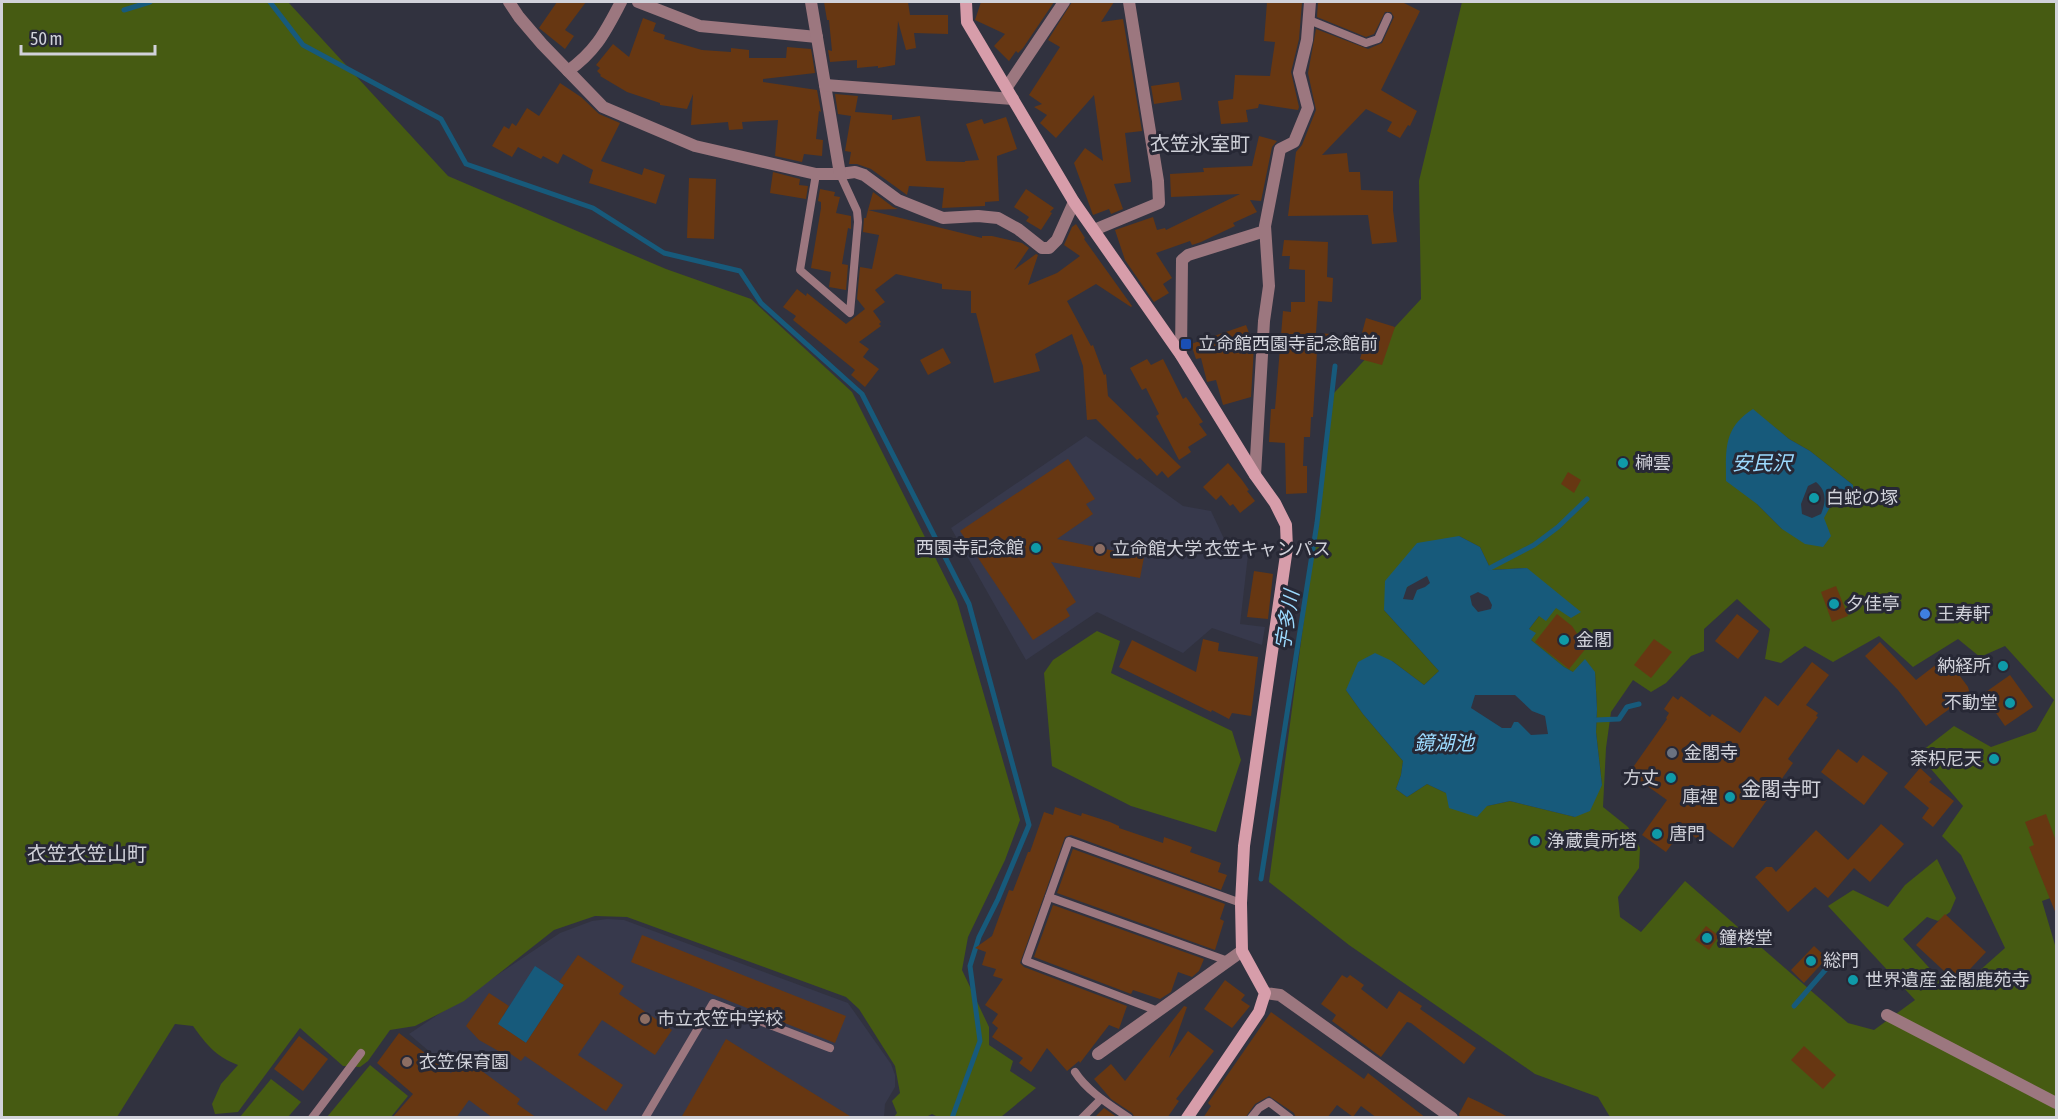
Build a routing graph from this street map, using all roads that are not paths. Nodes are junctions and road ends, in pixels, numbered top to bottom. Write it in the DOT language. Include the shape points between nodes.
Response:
graph roads {
  1 [pos="509,2"];
  2 [pos="621,2"];
  3 [pos="638,2"];
  4 [pos="811,2"];
  5 [pos="966,2"];
  6 [pos="1064,2"];
  7 [pos="1130,2"];
  8 [pos="1310,2"];
  9 [pos="1388,17"];
  10 [pos="1309,20"];
  11 [pos="817,37"];
  12 [pos="568,71"];
  13 [pos="825,85"];
  14 [pos="1010,93"];
  15 [pos="816,174"];
  16 [pos="840,174"];
  17 [pos="1074,202"];
  18 [pos="1095,230"];
  19 [pos="1265,231"];
  20 [pos="1181,355"];
  21 [pos="1255,475"];
  22 [pos="1049,897"];
  23 [pos="1241,903"];
  24 [pos="1242,951"];
  25 [pos="1228,961"];
  26 [pos="1265,993"];
  27 [pos="1158,1011"];
  28 [pos="1887,1015"];
  29 [pos="830,1048"];
  30 [pos="361,1053"];
  31 [pos="1098,1054"];
  32 [pos="1075,1072"];
  33 [pos="1101,1098"];
  34 [pos="2056,1102"];
  35 [pos="312,1118"];
  36 [pos="645,1118"];
  37 [pos="1082,1118"];
  38 [pos="1129,1118"];
  39 [pos="1187,1118"];
  40 [pos="1251,1118"];
  41 [pos="1290,1118"];
  42 [pos="1452,1118"];
  1 -- 12 [label="street"];
  2 -- 12 [label="street" via="587,57"];
  3 -- 11 [label="street" via="700,26"];
  4 -- 11 [label="street"];
  5 -- 14 [label="street" via="967,22"];
  6 -- 14 [label="street"];
  7 -- 18 [label="street" via="1159,203"];
  8 -- 10 [label="street"];
  9 -- 10 [label="lane" via="1378,39 1366,43"];
  10 -- 19 [label="street" via="1299,73 1308,108 1294,142 1280,149"];
  11 -- 13 [label="street"];
  12 -- 15 [label="street" via="603,107 695,146"];
  13 -- 14 [label="street"];
  13 -- 16 [label="street"];
  14 -- 17 [label="street"];
  15 -- 16 [label="street"];
  15 -- 16 [label="lane" via="800,270 850,313 858,222"];
  16 -- 17 [label="street" via="864,175 898,200 943,218 998,218 1041,248 1049,249"];
  17 -- 18 [label="street"];
  18 -- 20 [label="street"];
  19 -- 20 [label="street" via="1182,260"];
  19 -- 21 [label="street" via="1269,286"];
  20 -- 21 [label="street"];
  21 -- 23 [label="street" via="1286,525 1287,548 1244,846"];
  22 -- 23 [label="lane" via="1069,840"];
  22 -- 25 [label="lane"];
  22 -- 27 [label="lane" via="1026,961"];
  23 -- 24 [label="street"];
  24 -- 25 [label="street"];
  24 -- 26 [label="street"];
  25 -- 27 [label="street"];
  26 -- 39 [label="street" via="1260,1012"];
  26 -- 42 [label="street" via="1280,995"];
  27 -- 31 [label="street"];
  28 -- 34 [label="street"];
  29 -- 36 [label="lane" via="713,1003"];
  30 -- 35 [label="lane"];
  32 -- 33 [label="lane"];
  33 -- 37 [label="lane"];
  33 -- 38 [label="lane"];
  40 -- 41 [label="lane" via="1269,1102"];
}
